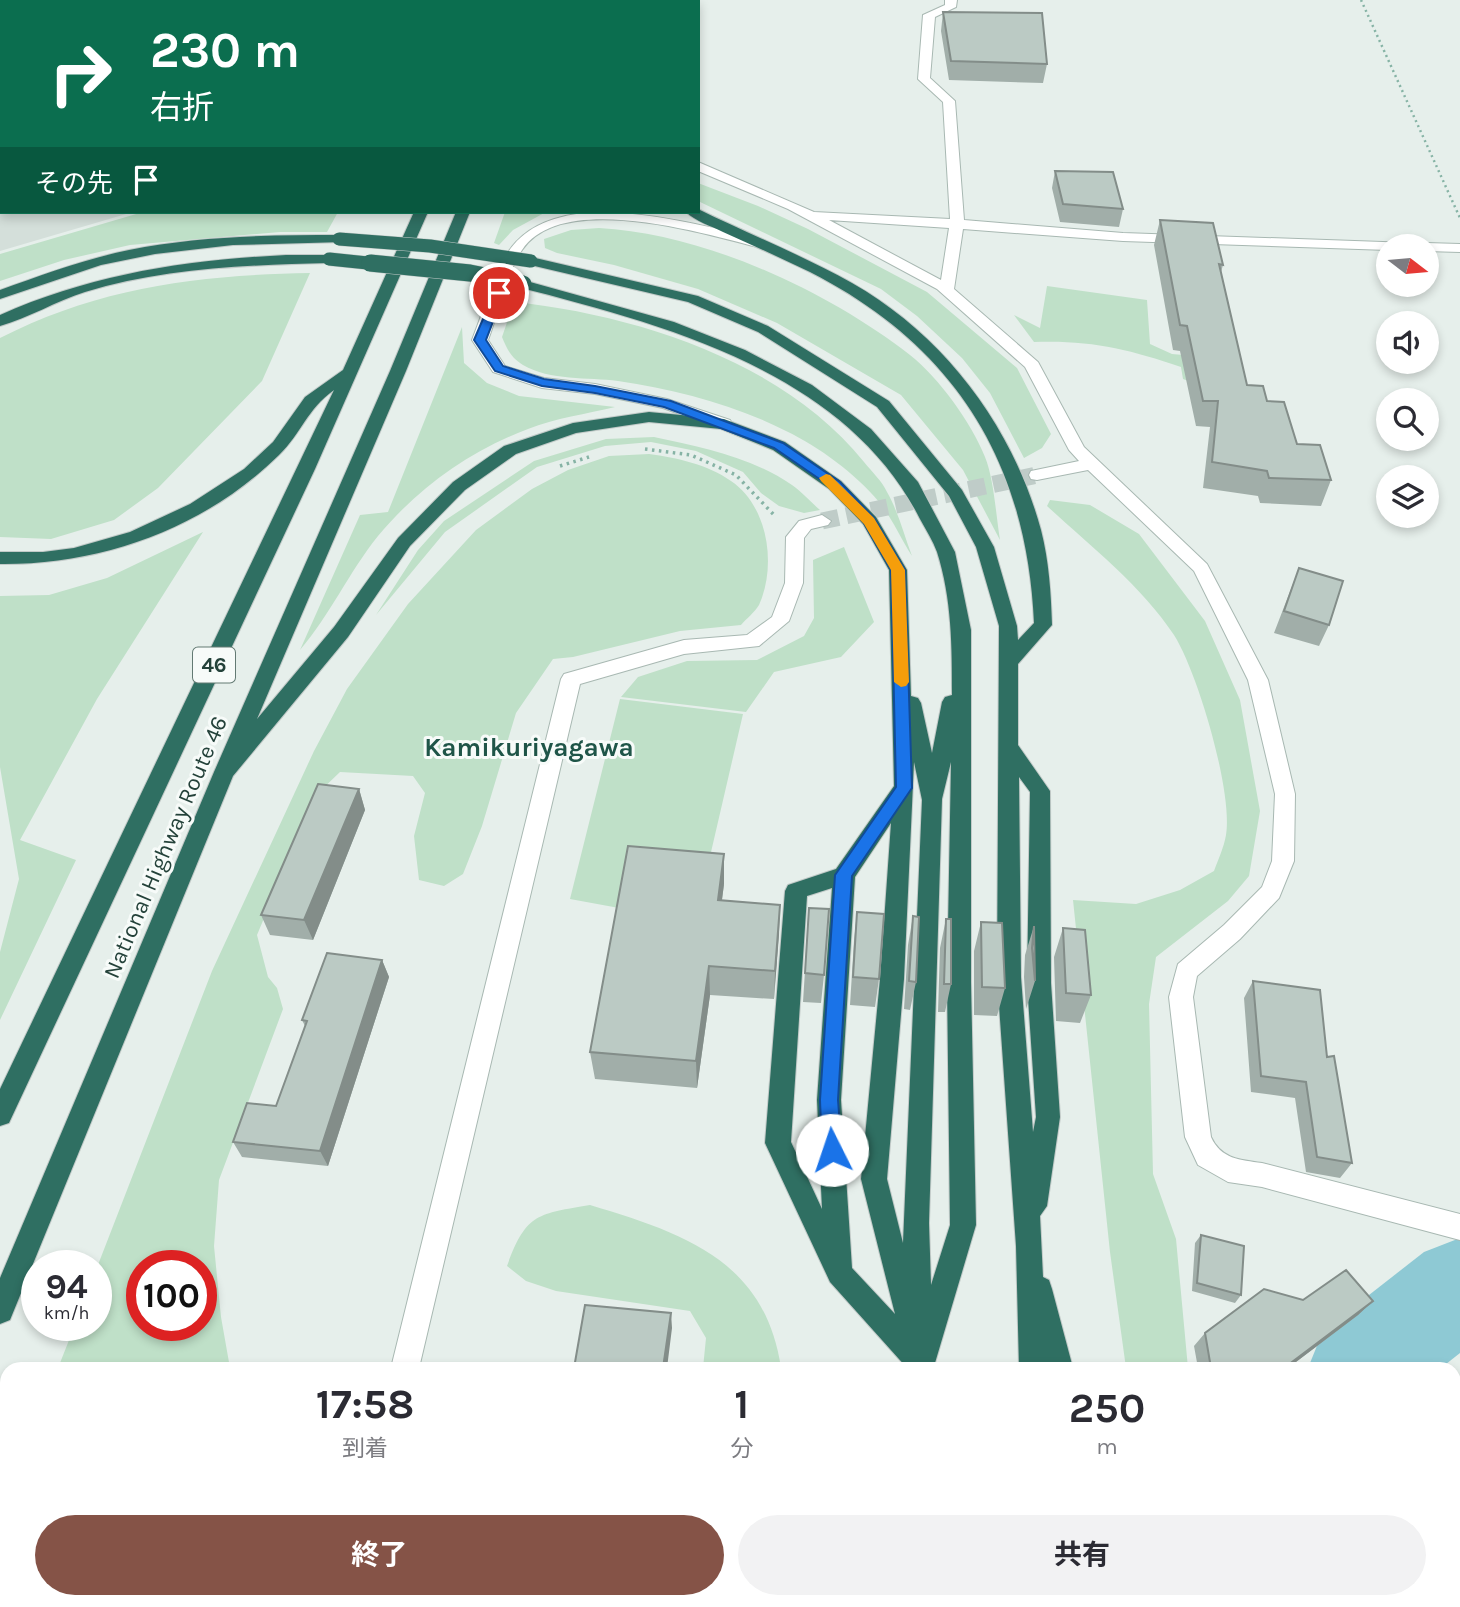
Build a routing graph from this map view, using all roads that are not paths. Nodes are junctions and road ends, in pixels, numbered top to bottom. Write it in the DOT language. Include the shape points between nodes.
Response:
graph roads {
  1 [pos="951,0"];
  2 [pos="700,167"];
  3 [pos="420,214"];
  4 [pos="462,214"];
  5 [pos="697,214"];
  6 [pos="809,214"];
  7 [pos="957,224"];
  8 [pos="761,244"];
  9 [pos="1376,246"];
  10 [pos="1439,247"];
  11 [pos="1460,248"];
  12 [pos="947,290"];
  13 [pos="0,295"];
  14 [pos="0,321"];
  15 [pos="353,370"];
  16 [pos="724,424"];
  17 [pos="1091,464"];
  18 [pos="1037,475"];
  19 [pos="822,521"];
  20 [pos="0,558"];
  21 [pos="962,649"];
  22 [pos="900,651"];
  23 [pos="1008,662"];
  24 [pos="1009,747"];
  25 [pos="224,772"];
  26 [pos="904,788"];
  27 [pos="932,807"];
  28 [pos="844,875"];
  29 [pos="0,1115"];
  30 [pos="1449,1223"];
  31 [pos="1029,1246"];
  32 [pos="839,1273"];
  33 [pos="0,1310"];
  34 [pos="406,1362"];
  35 [pos="917,1362"];
  36 [pos="920,1362"];
  37 [pos="921,1362"];
  38 [pos="922,1362"];
  39 [pos="1033,1362"];
  40 [pos="1058,1362"];
  1 -- 7 [label="street" via="950,6 929,15 924,79 949,100"];
  2 -- 6 [label="street"];
  3 -- 15 [label="highway, National Highway Route 46 / 46"];
  4 -- 25 [label="highway, National Highway Route 46 / 46"];
  5 -- 8 [label="highway"];
  6 -- 7 [label="street"];
  6 -- 12 [label="street"];
  7 -- 9 [label="street" via="1124,237"];
  7 -- 12 [label="street"];
  8 -- 16 [label="street" via="653,217 583,215 541,228 517,246 480,340 499,369 542,383 667,404"];
  8 -- 23 [label="highway" via="870,300 909,331 942,362 1000,442 1023,500 1037,559 1043,625"];
  10 -- 11 [label="street"];
  12 -- 17 [label="street" via="1032,365 1076,450"];
  13 -- 23 [label="highway, bridge" via="129,254 279,239 339,239 531,261 693,299 763,330 883,404 956,494 985,547 1008,626"];
  14 -- 21 [label="highway, bridge" via="81,286 140,273 200,264 329,259 470,273 603,303 722,344 776,369 852,422 891,460 924,504 942,539 959,593"];
  15 -- 20 [label="highway" via="310,401 286,439 218,498 164,525 102,546 44,558"];
  15 -- 29 [label="highway, National Highway Route 46 / 46"];
  16 -- 22 [label="highway" via="779,446 835,485 870,521 898,570"];
  16 -- 25 [label="highway" via="649,417 573,428 510,450 459,486 404,542 341,632"];
  17 -- 18 [label="street"];
  17 -- 30 [label="street" via="1201,568 1258,680 1285,794 1283,861 1272,892 1186,971 1181,996 1198,1137 1207,1157 1228,1170"];
  19 -- 34 [label="street" via="805,525 794,537 794,583 780,621 752,641 684,647 571,679"];
  21 -- 27 [label="highway"];
  21 -- 38 [label="highway" via="959,982 963,1225"];
  22 -- 26 [label="highway"];
  22 -- 27 [label="highway"];
  23 -- 24 [label="highway"];
  24 -- 31 [label="highway" via="1009,977"];
  24 -- 31 [label="highway" via="1040,791 1039,983 1048,1118"];
  25 -- 33 [label="highway, National Highway Route 46 / 46"];
  26 -- 28 [label="highway"];
  26 -- 36 [label="highway" via="874,1179"];
  27 -- 37 [label="highway" via="916,1223"];
  28 -- 32 [label="highway" via="829,1100"];
  28 -- 32 [label="highway" via="796,891 778,1143"];
  31 -- 39 [label="highway"];
  31 -- 40 [label="highway"];
  32 -- 35 [label="highway"];
}
